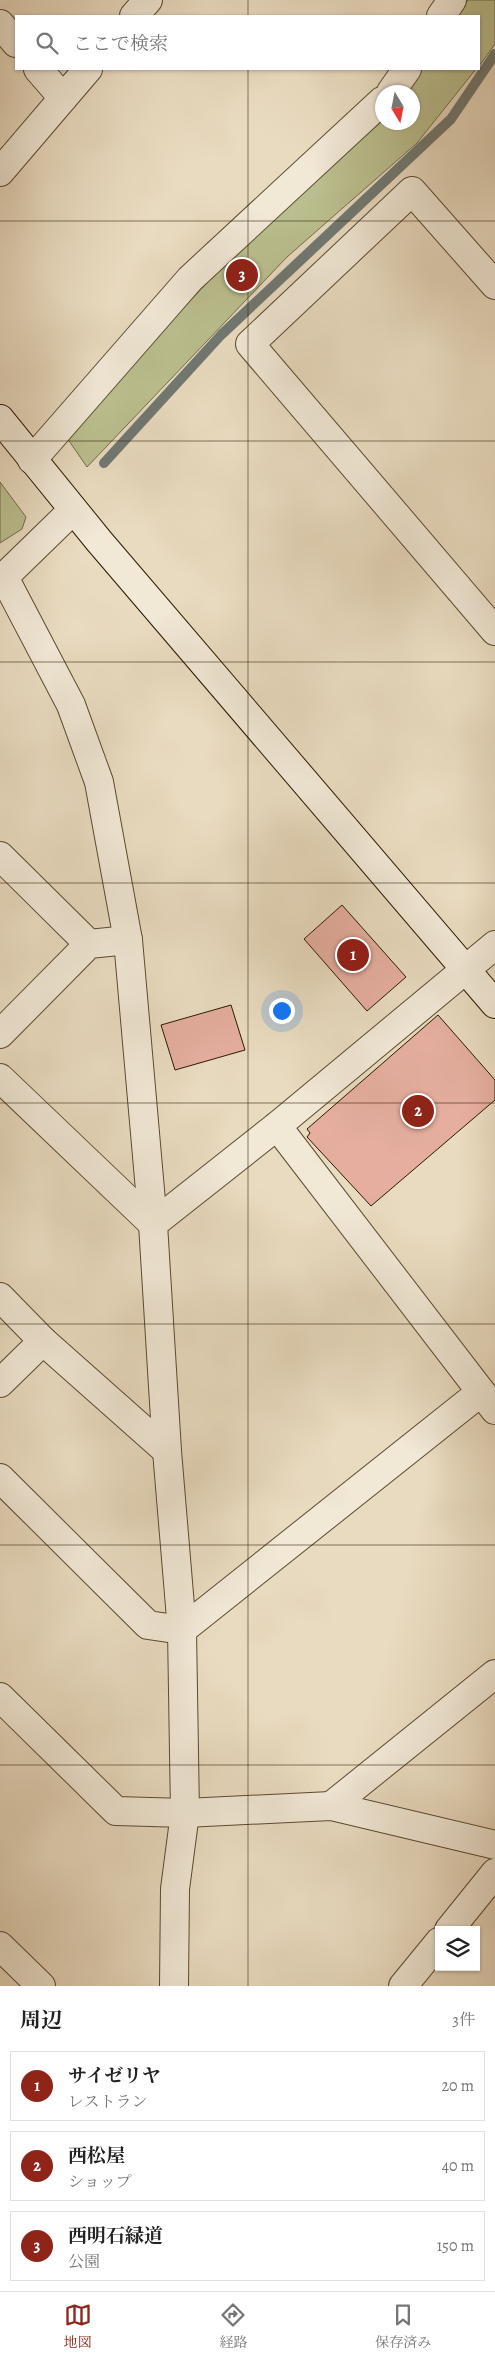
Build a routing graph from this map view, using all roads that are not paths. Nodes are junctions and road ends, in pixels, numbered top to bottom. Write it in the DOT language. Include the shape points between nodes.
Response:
graph roads {
  1 [pos="148,0"];
  2 [pos="452,0"];
  3 [pos="135,15"];
  4 [pos="442,15"];
  5 [pos="0,24"];
  6 [pos="15,42"];
  7 [pos="39,70"];
  8 [pos="87,70"];
  9 [pos="406,70"];
  10 [pos="396,85"];
  11 [pos="63,98"];
  12 [pos="375,107"];
  13 [pos="0,172"];
  14 [pos="495,285"];
  15 [pos="0,418"];
  16 [pos="32,460"];
  17 [pos="73,510"];
  18 [pos="2,580"];
  19 [pos="495,631"];
  20 [pos="0,856"];
  21 [pos="128,940"];
  22 [pos="89,944"];
  23 [pos="495,945"];
  24 [pos="466,970"];
  25 [pos="495,1004"];
  26 [pos="0,1034"];
  27 [pos="0,1078"];
  28 [pos="277,1126"];
  29 [pos="153,1224"];
  30 [pos="0,1297"];
  31 [pos="43,1341"];
  32 [pos="0,1383"];
  33 [pos="488,1401"];
  34 [pos="167,1451"];
  35 [pos="0,1478"];
  36 [pos="182,1630"];
  37 [pos="495,1674"];
  38 [pos="0,1697"];
  39 [pos="331,1806"];
  40 [pos="185,1813"];
  41 [pos="495,1845"];
  42 [pos="495,1873"];
  43 [pos="452,1926"];
  44 [pos="0,1946"];
  45 [pos="435,1947"];
  46 [pos="41,1986"];
  47 [pos="174,1986"];
  48 [pos="403,1986"];
  1 -- 3 [label="street"];
  2 -- 4 [label="street"];
  5 -- 6 [label="street"];
  7 -- 11 [label="street"];
  8 -- 11 [label="street"];
  9 -- 10 [label="street"];
  11 -- 13 [label="street"];
  12 -- 16 [label="street" via="190,279"];
  14 -- 19 [label="street" via="412,191 250,344"];
  15 -- 16 [label="street"];
  16 -- 17 [label="street"];
  17 -- 18 [label="street"];
  17 -- 24 [label="street"];
  18 -- 21 [label="street" via="71,705 99,782"];
  20 -- 22 [label="street"];
  21 -- 22 [label="street"];
  21 -- 29 [label="street"];
  22 -- 26 [label="street"];
  23 -- 24 [label="street"];
  24 -- 25 [label="street"];
  24 -- 28 [label="street"];
  27 -- 29 [label="street"];
  28 -- 29 [label="street"];
  28 -- 33 [label="street"];
  29 -- 34 [label="street"];
  30 -- 31 [label="street"];
  31 -- 32 [label="street"];
  31 -- 34 [label="street"];
  33 -- 36 [label="street"];
  34 -- 36 [label="street"];
  35 -- 36 [label="street" via="148,1625"];
  36 -- 40 [label="street"];
  37 -- 39 [label="street"];
  38 -- 40 [label="street" via="116,1811"];
  39 -- 40 [label="street"];
  39 -- 41 [label="street"];
  40 -- 47 [label="street" via="175,1888"];
  42 -- 43 [label="street"];
  44 -- 46 [label="street"];
  45 -- 48 [label="street"];
}
